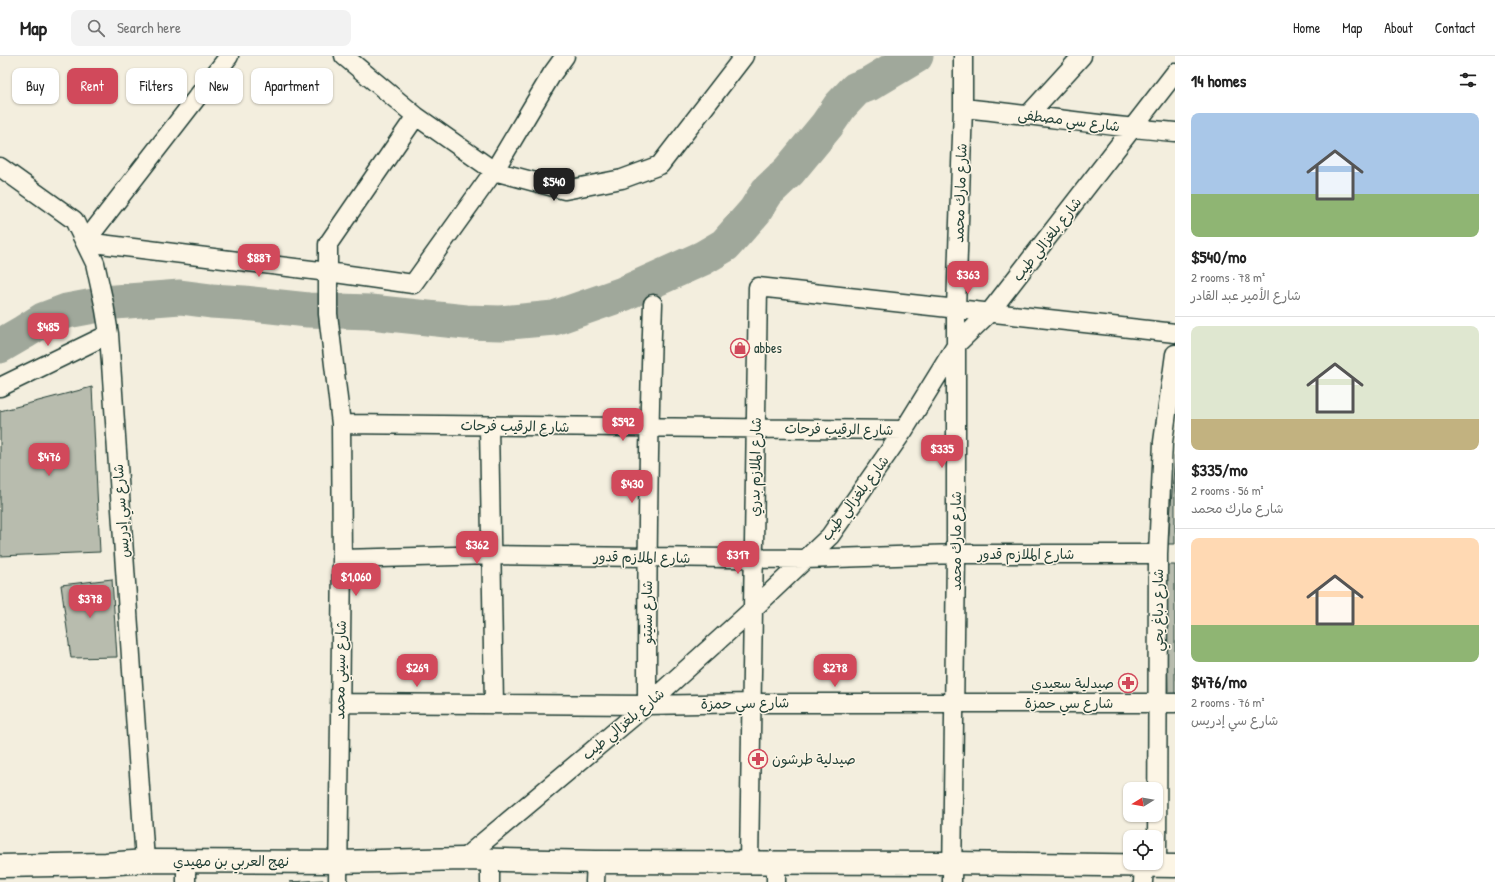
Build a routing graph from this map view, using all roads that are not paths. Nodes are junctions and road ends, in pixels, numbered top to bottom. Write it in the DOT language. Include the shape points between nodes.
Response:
graph roads {
  1 [pos="229,56"];
  2 [pos="344,56"];
  3 [pos="564,56"];
  4 [pos="744,56"];
  5 [pos="963,56"];
  6 [pos="1082,56"];
  7 [pos="1175,73"];
  8 [pos="963,108"];
  9 [pos="1029,114"];
  10 [pos="416,116"];
  11 [pos="1132,128"];
  12 [pos="1175,132"];
  13 [pos="0,167"];
  14 [pos="494,171"];
  15 [pos="85,242"];
  16 [pos="328,272"];
  17 [pos="653,304"];
  18 [pos="956,308"];
  19 [pos="989,313"];
  20 [pos="1175,333"];
  21 [pos="109,334"];
  22 [pos="957,344"];
  23 [pos="1175,354"];
  24 [pos="0,387"];
  25 [pos="341,424"];
  26 [pos="489,426"];
  27 [pos="648,427"];
  28 [pos="755,428"];
  29 [pos="904,430"];
  30 [pos="956,554"];
  31 [pos="1158,554"];
  32 [pos="492,555"];
  33 [pos="647,557"];
  34 [pos="342,559"];
  35 [pos="754,559"];
  36 [pos="805,559"];
  37 [pos="752,610"];
  38 [pos="340,703"];
  39 [pos="751,703"];
  40 [pos="954,703"];
  41 [pos="1166,703"];
  42 [pos="494,704"];
  43 [pos="647,705"];
  44 [pos="1158,830"];
  45 [pos="463,859"];
  46 [pos="490,859"];
  47 [pos="146,861"];
  48 [pos="749,863"];
  49 [pos="0,866"];
  50 [pos="1155,870"];
  51 [pos="186,872"];
  52 [pos="338,872"];
  53 [pos="595,872"];
  54 [pos="776,872"];
  55 [pos="952,872"];
  56 [pos="106,873"];
  57 [pos="490,882"];
  1 -- 15 [label="street"];
  2 -- 10 [label="street"];
  3 -- 14 [label="street"];
  4 -- 14 [label="street" via="660,165 622,179 566,190"];
  5 -- 8 [label="street, شارع مارك محمد"];
  6 -- 9 [label="street"];
  7 -- 11 [label="street, شارع بلغزالي طيب"];
  8 -- 9 [label="street, شارع سي مصطفى"];
  8 -- 18 [label="street, شارع مارك محمد"];
  9 -- 11 [label="street, شارع سي مصطفى"];
  10 -- 14 [label="street"];
  10 -- 16 [label="street, شارع سيني محمد" via="328,244"];
  11 -- 12 [label="street, شارع سي مصطفى"];
  11 -- 19 [label="street, شارع بلغزالي طيب"];
  13 -- 15 [label="street, شارع سي إدريس" via="74,220"];
  14 -- 16 [label="street" via="413,284"];
  15 -- 16 [label="street"];
  15 -- 21 [label="street, شارع سي إدريس" via="96,263"];
  16 -- 25 [label="street, شارع سيني محمد" via="328,314"];
  17 -- 27 [label="street, شارع ستيتو"];
  18 -- 19 [label="street"];
  18 -- 22 [label="street, شارع مارك محمد"];
  18 -- 28 [label="street, شارع الملازم بدري" via="758,287"];
  19 -- 20 [label="street"];
  19 -- 22 [label="street, شارع بلغزالي طيب"];
  21 -- 24 [label="street"];
  21 -- 47 [label="street, شارع سي إدريس"];
  22 -- 29 [label="street, شارع بلغزالي طيب"];
  22 -- 30 [label="street, شارع مارك محمد"];
  23 -- 31 [label="street, شارع دباغ يحي" via="1163,442"];
  25 -- 26 [label="street, شارع الرقيب فرحات"];
  25 -- 34 [label="street, شارع سيني محمد"];
  26 -- 27 [label="street, شارع الرقيب فرحات"];
  26 -- 32 [label="street"];
  27 -- 28 [label="street, شارع الرقيب فرحات"];
  27 -- 33 [label="street, شارع ستيتو"];
  28 -- 29 [label="street, شارع الرقيب فرحات"];
  28 -- 35 [label="street, شارع الملازم بدري"];
  29 -- 36 [label="street, شارع بلغزالي طيب" via="830,536"];
  30 -- 31 [label="street, شارع الملازم قدور"];
  30 -- 36 [label="street, شارع الملازم قدور"];
  30 -- 40 [label="street, شارع مارك محمد"];
  31 -- 41 [label="street, شارع دباغ يحي"];
  32 -- 33 [label="street, شارع الملازم قدور"];
  32 -- 34 [label="street, شارع الملازم قدور"];
  32 -- 42 [label="street"];
  33 -- 35 [label="street, شارع الملازم قدور"];
  33 -- 43 [label="street, شارع ستيتو"];
  34 -- 38 [label="street, شارع سيني محمد"];
  35 -- 36 [label="street, شارع الملازم قدور"];
  35 -- 37 [label="street, شارع الملازم بدري"];
  36 -- 37 [label="street, شارع بلغزالي طيب"];
  37 -- 39 [label="street, شارع الملازم بدري"];
  37 -- 43 [label="street, شارع بلغزالي طيب"];
  38 -- 42 [label="street, شارع سي حمزة"];
  38 -- 52 [label="street, شارع سيني محمد"];
  39 -- 40 [label="street, شارع سي حمزة"];
  39 -- 43 [label="street, شارع سي حمزة"];
  39 -- 48 [label="street, شارع الملازم بدري"];
  40 -- 41 [label="street, شارع سي حمزة"];
  40 -- 55 [label="street, شارع مارك محمد"];
  41 -- 44 [label="street, شارع دباغ يحي"];
  42 -- 43 [label="street, شارع سي حمزة"];
  43 -- 45 [label="street, شارع بلغزالي طيب"];
  45 -- 46 [label="main road, نهج العربي بن مهيدي"];
  45 -- 52 [label="main road, نهج العربي بن مهيدي"];
  46 -- 53 [label="main road, نهج العربي بن مهيدي"];
  46 -- 57 [label="street"];
  47 -- 51 [label="main road, نهج العربي بن مهيدي"];
  47 -- 56 [label="main road, نهج العربي بن مهيدي"];
  48 -- 53 [label="main road, نهج العربي بن مهيدي"];
  48 -- 54 [label="main road, نهج العربي بن مهيدي"];
  49 -- 56 [label="main road, نهج العربي بن مهيدي"];
  50 -- 55 [label="main road, نهج العربي بن مهيدي"];
  51 -- 52 [label="main road, نهج العربي بن مهيدي"];
  54 -- 55 [label="main road, نهج العربي بن مهيدي"];
}
